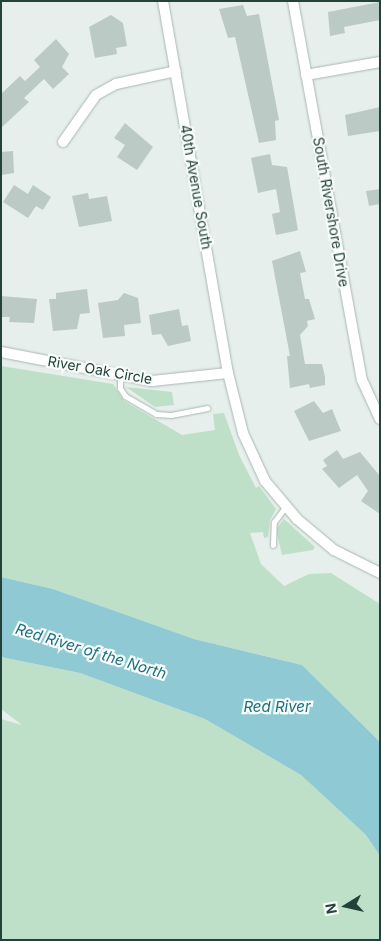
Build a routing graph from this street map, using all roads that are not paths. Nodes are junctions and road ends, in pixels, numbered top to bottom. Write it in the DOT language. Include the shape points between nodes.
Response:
graph roads {
  1 [pos="163,1"];
  2 [pos="293,1"];
  3 [pos="380,62"];
  4 [pos="176,71"];
  5 [pos="306,75"];
  6 [pos="63,142"];
  7 [pos="1,352"];
  8 [pos="228,373"];
  9 [pos="120,375"];
  10 [pos="207,408"];
  11 [pos="380,419"];
  12 [pos="286,506"];
  13 [pos="273,545"];
  14 [pos="380,573"];
  1 -- 4 [label="street, 40th Avenue South"];
  2 -- 5 [label="street, South Rivershore Drive"];
  3 -- 5 [label="street"];
  4 -- 6 [label="street" via="116,84 96,95"];
  4 -- 8 [label="street, 40th Avenue South"];
  5 -- 11 [label="street, South Rivershore Drive" via="362,380"];
  7 -- 9 [label="street, River Oak Circle"];
  8 -- 9 [label="street, River Oak Circle" via="152,381"];
  8 -- 12 [label="street, 40th Avenue South" via="243,433 265,481"];
  9 -- 10 [label="lane" via="120,388 125,396 156,414 171,416"];
  12 -- 13 [label="lane" via="274,522"];
  12 -- 14 [label="street, 40th Avenue South" via="334,550"];
}
